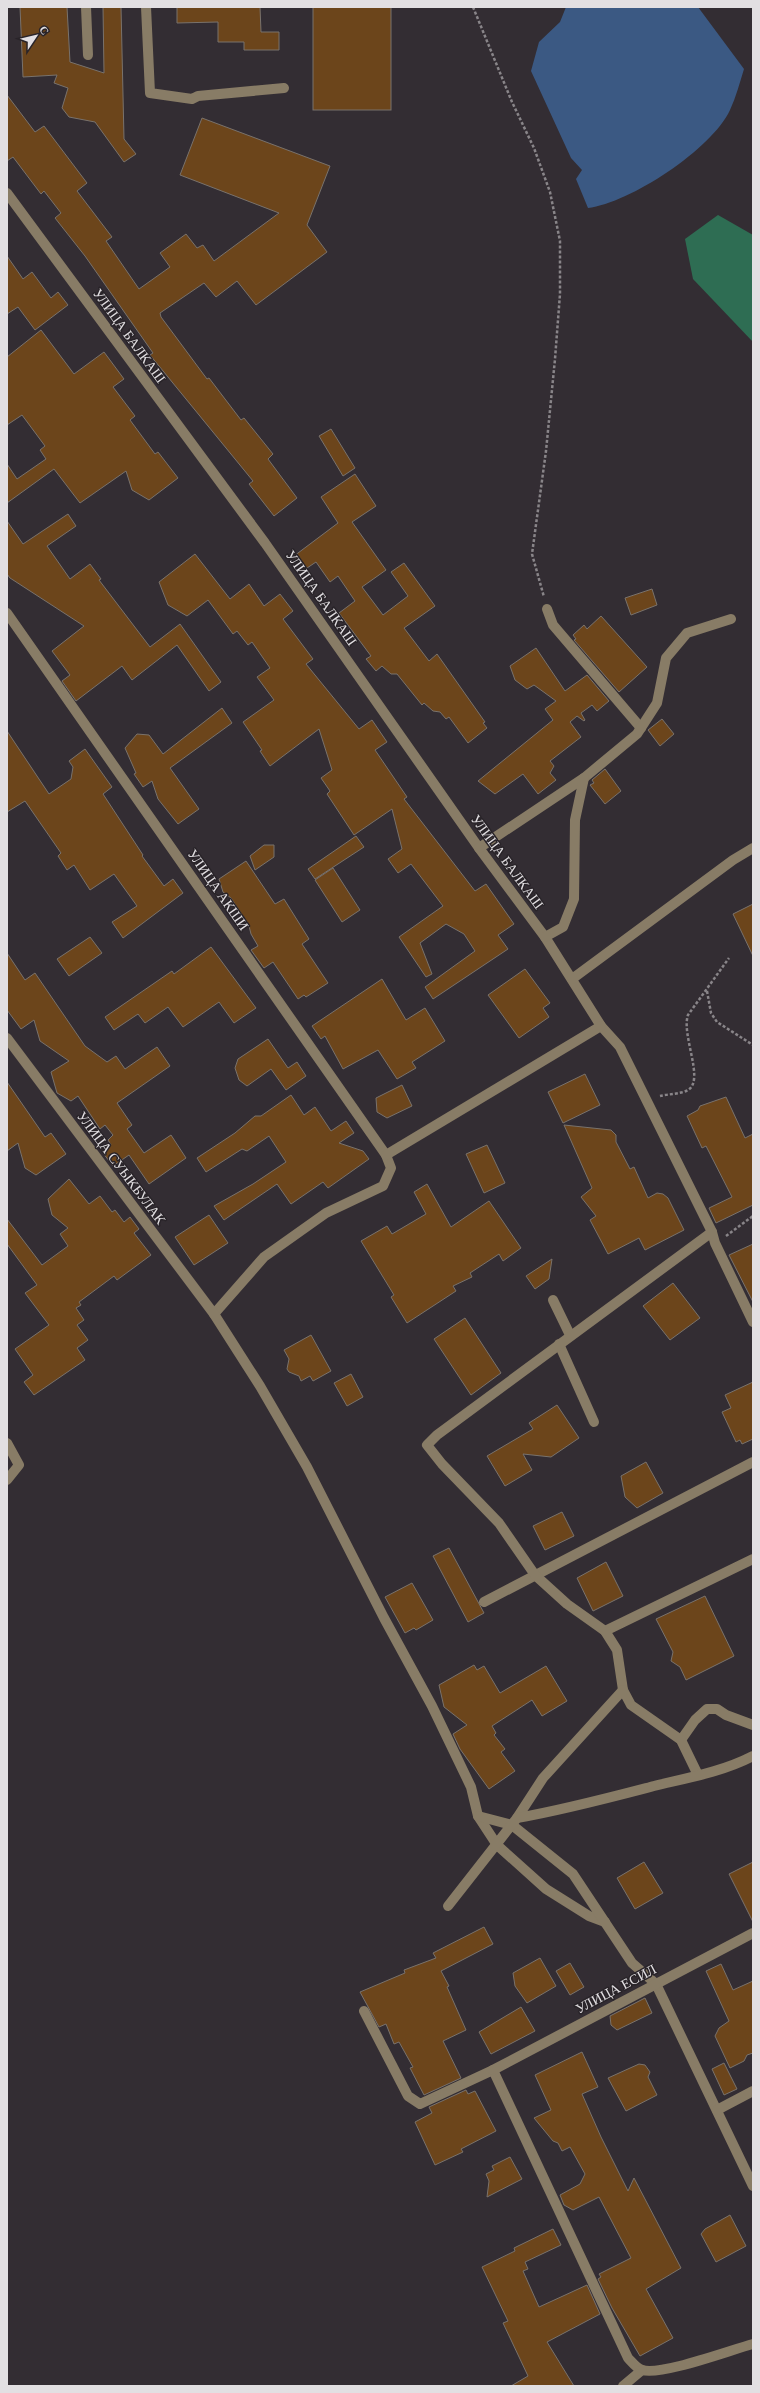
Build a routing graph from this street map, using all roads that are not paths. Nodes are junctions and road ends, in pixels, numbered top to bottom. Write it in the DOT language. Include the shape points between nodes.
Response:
graph roads {
  1 [pos="86,7"];
  2 [pos="146,7"];
  3 [pos="88,55"];
  4 [pos="284,88"];
  5 [pos="7,193"];
  6 [pos="547,609"];
  7 [pos="7,613"];
  8 [pos="732,619"];
  9 [pos="641,728"];
  10 [pos="584,778"];
  11 [pos="752,846"];
  12 [pos="479,848"];
  13 [pos="545,937"];
  14 [pos="572,979"];
  15 [pos="602,1026"];
  16 [pos="7,1038"];
  17 [pos="386,1155"];
  18 [pos="712,1232"];
  19 [pos="553,1300"];
  20 [pos="214,1314"];
  21 [pos="753,1322"];
  22 [pos="570,1335"];
  23 [pos="559,1344"];
  24 [pos="594,1422"];
  25 [pos="7,1443"];
  26 [pos="753,1462"];
  27 [pos="7,1480"];
  28 [pos="753,1560"];
  29 [pos="535,1575"];
  30 [pos="484,1602"];
  31 [pos="605,1631"];
  32 [pos="623,1690"];
  33 [pos="753,1725"];
  34 [pos="681,1740"];
  35 [pos="753,1756"];
  36 [pos="698,1775"];
  37 [pos="478,1816"];
  38 [pos="514,1822"];
  39 [pos="497,1845"];
  40 [pos="448,1906"];
  41 [pos="605,1922"];
  42 [pos="753,1933"];
  43 [pos="656,1984"];
  44 [pos="364,2012"];
  45 [pos="493,2070"];
  46 [pos="753,2091"];
  47 [pos="717,2110"];
  48 [pos="753,2186"];
  49 [pos="753,2344"];
  50 [pos="642,2370"];
  51 [pos="623,2386"];
  1 -- 3 [label="street"];
  2 -- 4 [label="street" via="150,93 192,99 198,96"];
  5 -- 12 [label="street, УЛИЦА БАЛКАШ" via="265,543"];
  6 -- 9 [label="street" via="553,625"];
  7 -- 17 [label="street, УЛИЦА АКШИ"];
  8 -- 9 [label="street" via="687,633 666,658 657,703"];
  9 -- 10 [label="street"];
  10 -- 12 [label="street"];
  10 -- 13 [label="street" via="575,820 574,899 563,927"];
  11 -- 14 [label="street"];
  12 -- 13 [label="street, УЛИЦА БАЛКАШ"];
  13 -- 14 [label="street, УЛИЦА БАЛКАШ"];
  14 -- 15 [label="street, УЛИЦА БАЛКАШ"];
  15 -- 17 [label="street"];
  15 -- 18 [label="street, УЛИЦА БАЛКАШ" via="620,1047"];
  16 -- 20 [label="street, УЛИЦА СУЫКБУЛАК"];
  17 -- 20 [label="street, УЛИЦА АКШИ" via="391,1168 382,1186 326,1213 264,1257"];
  18 -- 21 [label="street, УЛИЦА БАЛКАШ"];
  18 -- 22 [label="street"];
  19 -- 22 [label="street"];
  20 -- 37 [label="street, УЛИЦА СУЫКБУЛАК" via="307,1467 432,1706 471,1787"];
  22 -- 23 [label="street"];
  23 -- 24 [label="street"];
  23 -- 29 [label="street" via="427,1445 499,1523"];
  25 -- 27 [label="street" via="19,1465"];
  26 -- 29 [label="street"];
  28 -- 31 [label="street"];
  29 -- 30 [label="street"];
  29 -- 31 [label="street" via="567,1604"];
  31 -- 32 [label="street" via="617,1650"];
  32 -- 34 [label="street" via="631,1705"];
  32 -- 38 [label="street" via="543,1778"];
  33 -- 34 [label="street" via="717,1709 707,1709 695,1720"];
  34 -- 36 [label="street"];
  35 -- 36 [label="street" via="739,1763"];
  36 -- 38 [label="street"];
  37 -- 38 [label="street"];
  37 -- 39 [label="street, УЛИЦА СУЫКБУЛАК"];
  38 -- 39 [label="street"];
  38 -- 41 [label="street" via="572,1874"];
  39 -- 40 [label="street"];
  39 -- 41 [label="street, УЛИЦА СУЫКБУЛАК" via="546,1889 589,1916"];
  41 -- 43 [label="street" via="632,1963"];
  42 -- 43 [label="street, УЛИЦА ЕСИЛ"];
  43 -- 45 [label="street, УЛИЦА ЕСИЛ"];
  43 -- 47 [label="street"];
  44 -- 45 [label="street, УЛИЦА ЕСИЛ" via="408,2096 420,2104"];
  45 -- 50 [label="street" via="628,2358"];
  46 -- 47 [label="street"];
  47 -- 48 [label="street"];
  49 -- 50 [label="street" via="662,2370"];
  50 -- 51 [label="street"];
}
